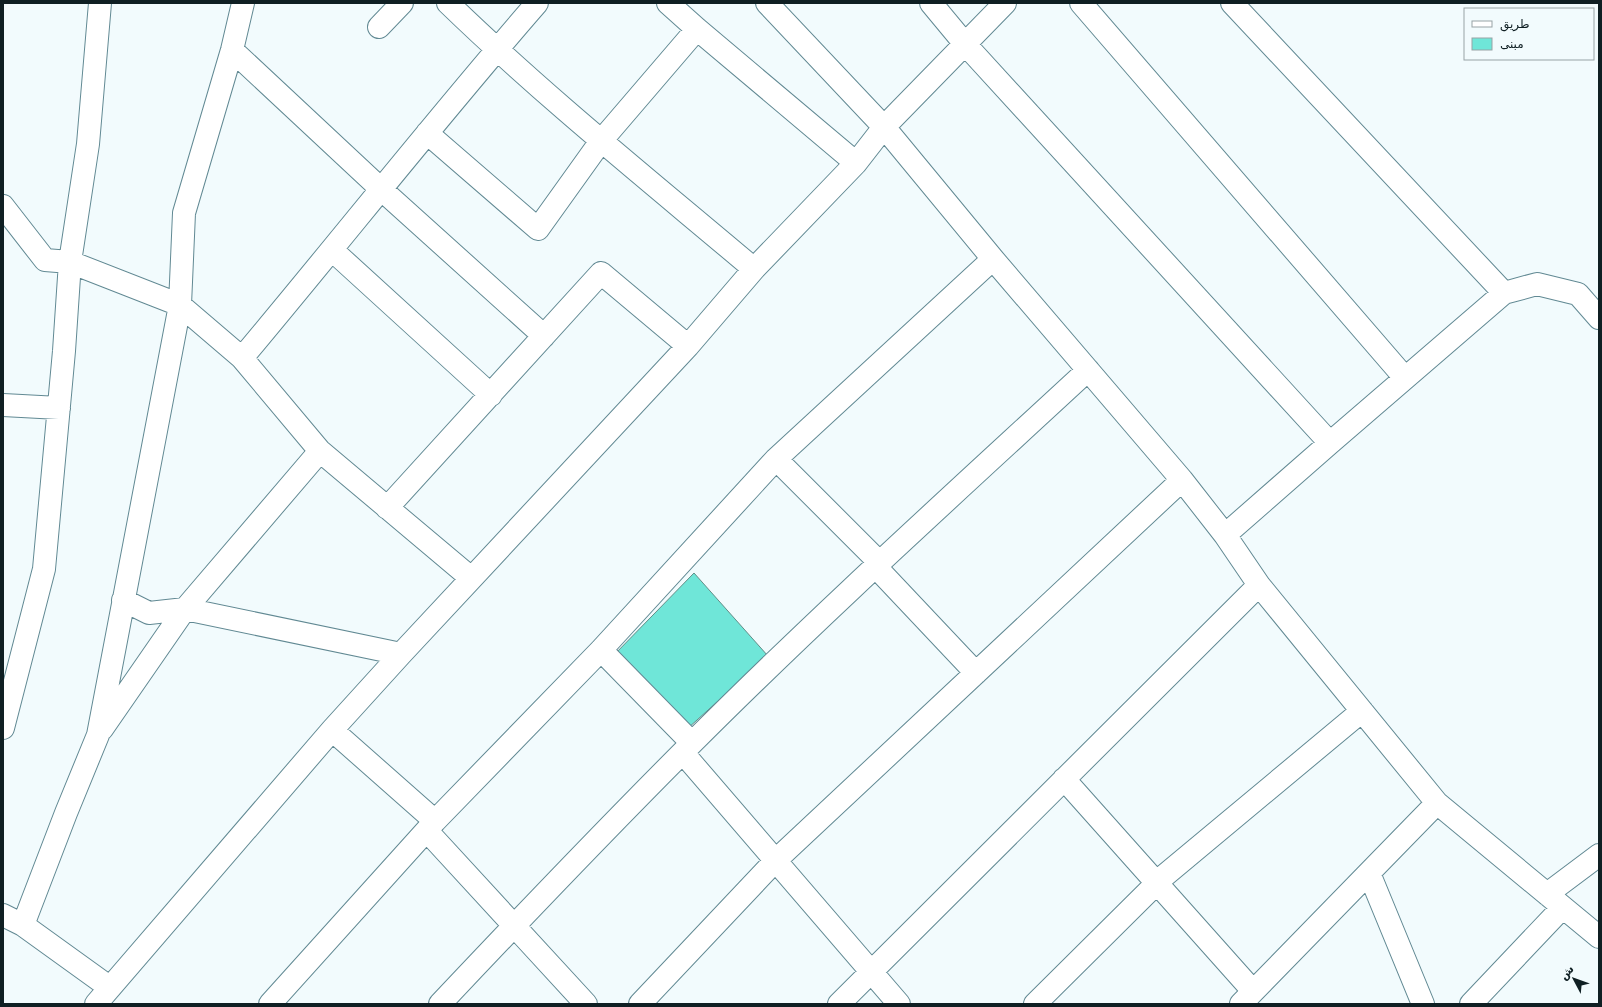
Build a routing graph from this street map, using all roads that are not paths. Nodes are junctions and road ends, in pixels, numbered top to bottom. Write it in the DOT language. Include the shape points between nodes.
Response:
graph roads {
  1 [pos="100,3"];
  2 [pos="243,3"];
  3 [pos="402,3"];
  4 [pos="448,3"];
  5 [pos="537,3"];
  6 [pos="668,3"];
  7 [pos="767,3"];
  8 [pos="931,3"];
  9 [pos="1005,3"];
  10 [pos="1081,3"];
  11 [pos="1232,3"];
  12 [pos="379,27"];
  13 [pos="697,29"];
  14 [pos="965,44"];
  15 [pos="232,50"];
  16 [pos="496,50"];
  17 [pos="884,127"];
  18 [pos="427,133"];
  19 [pos="601,141"];
  20 [pos="856,163"];
  21 [pos="382,190"];
  22 [pos="3,206"];
  23 [pos="332,250"];
  24 [pos="992,259"];
  25 [pos="70,262"];
  26 [pos="754,269"];
  27 [pos="1504,293"];
  28 [pos="180,304"];
  29 [pos="1599,318"];
  30 [pos="544,336"];
  31 [pos="688,346"];
  32 [pos="242,358"];
  33 [pos="1088,370"];
  34 [pos="1406,378"];
  35 [pos="491,395"];
  36 [pos="3,405"];
  37 [pos="59,408"];
  38 [pos="1330,443"];
  39 [pos="320,451"];
  40 [pos="776,459"];
  41 [pos="1182,480"];
  42 [pos="388,508"];
  43 [pos="1225,535"];
  44 [pos="877,564"];
  45 [pos="471,578"];
  46 [pos="1259,585"];
  47 [pos="123,600"];
  48 [pos="185,609"];
  49 [pos="601,650"];
  50 [pos="401,654"];
  51 [pos="976,673"];
  52 [pos="1362,711"];
  53 [pos="3,728"];
  54 [pos="332,730"];
  55 [pos="98,735"];
  56 [pos="687,748"];
  57 [pos="1064,779"];
  58 [pos="1437,803"];
  59 [pos="431,826"];
  60 [pos="1599,855"];
  61 [pos="775,861"];
  62 [pos="1369,873"];
  63 [pos="1157,883"];
  64 [pos="1554,901"];
  65 [pos="3,915"];
  66 [pos="22,925"];
  67 [pos="514,926"];
  68 [pos="1599,937"];
  69 [pos="871,972"];
  70 [pos="109,987"];
  71 [pos="1247,998"];
  72 [pos="96,1004"];
  73 [pos="270,1004"];
  74 [pos="440,1004"];
  75 [pos="586,1004"];
  76 [pos="640,1004"];
  77 [pos="839,1004"];
  78 [pos="899,1004"];
  79 [pos="1035,1004"];
  80 [pos="1423,1004"];
  81 [pos="1470,1004"];
  1 -- 25 [label="street" via="88,144"];
  2 -- 15 [label="street"];
  3 -- 12 [label="street"];
  4 -- 16 [label="street"];
  5 -- 16 [label="street"];
  6 -- 13 [label="street"];
  7 -- 17 [label="street"];
  8 -- 14 [label="street"];
  9 -- 14 [label="street"];
  10 -- 34 [label="street"];
  11 -- 27 [label="street"];
  13 -- 19 [label="street"];
  13 -- 20 [label="street"];
  14 -- 17 [label="street"];
  14 -- 38 [label="street"];
  15 -- 21 [label="street"];
  15 -- 28 [label="street" via="184,213"];
  16 -- 18 [label="street"];
  16 -- 19 [label="street"];
  17 -- 20 [label="street"];
  17 -- 24 [label="street"];
  18 -- 19 [label="street" via="538,229"];
  18 -- 21 [label="street"];
  19 -- 26 [label="street"];
  20 -- 26 [label="street"];
  21 -- 23 [label="street"];
  21 -- 30 [label="street"];
  22 -- 25 [label="street" via="45,260"];
  23 -- 32 [label="street"];
  23 -- 35 [label="street"];
  24 -- 33 [label="street"];
  24 -- 40 [label="street"];
  25 -- 28 [label="street"];
  25 -- 37 [label="street"];
  26 -- 31 [label="street"];
  27 -- 29 [label="street" via="1537,284 1571,292 1578,294"];
  27 -- 34 [label="street"];
  28 -- 32 [label="street"];
  28 -- 47 [label="street"];
  30 -- 31 [label="street" via="601,273"];
  30 -- 35 [label="street"];
  31 -- 45 [label="street"];
  32 -- 39 [label="street"];
  33 -- 41 [label="street"];
  33 -- 44 [label="street"];
  34 -- 38 [label="street"];
  35 -- 42 [label="street"];
  36 -- 37 [label="street"];
  37 -- 53 [label="street" via="44,570"];
  38 -- 43 [label="street"];
  39 -- 42 [label="street"];
  39 -- 48 [label="street"];
  40 -- 44 [label="street"];
  40 -- 49 [label="street"];
  41 -- 43 [label="street"];
  41 -- 51 [label="street"];
  42 -- 45 [label="street"];
  43 -- 46 [label="street"];
  44 -- 51 [label="street"];
  44 -- 56 [label="street"];
  45 -- 50 [label="street"];
  46 -- 52 [label="street"];
  46 -- 57 [label="street"];
  47 -- 48 [label="street" via="149,613"];
  47 -- 55 [label="street"];
  48 -- 50 [label="street"];
  48 -- 55 [label="street"];
  49 -- 56 [label="street"];
  49 -- 59 [label="street"];
  50 -- 54 [label="street"];
  51 -- 61 [label="street"];
  52 -- 58 [label="street"];
  52 -- 63 [label="street"];
  54 -- 59 [label="street"];
  54 -- 70 [label="street"];
  55 -- 66 [label="street"];
  56 -- 61 [label="street"];
  56 -- 67 [label="street"];
  57 -- 63 [label="street"];
  57 -- 69 [label="street"];
  58 -- 62 [label="street"];
  58 -- 64 [label="street"];
  59 -- 67 [label="street"];
  59 -- 73 [label="street"];
  60 -- 64 [label="street"];
  61 -- 69 [label="street"];
  61 -- 76 [label="street"];
  62 -- 71 [label="street"];
  62 -- 80 [label="street"];
  63 -- 71 [label="street"];
  63 -- 79 [label="street"];
  64 -- 68 [label="street"];
  64 -- 81 [label="street"];
  65 -- 66 [label="street"];
  66 -- 70 [label="street"];
  67 -- 74 [label="street"];
  67 -- 75 [label="street"];
  69 -- 77 [label="street"];
  69 -- 78 [label="street"];
  70 -- 72 [label="street"];
}
